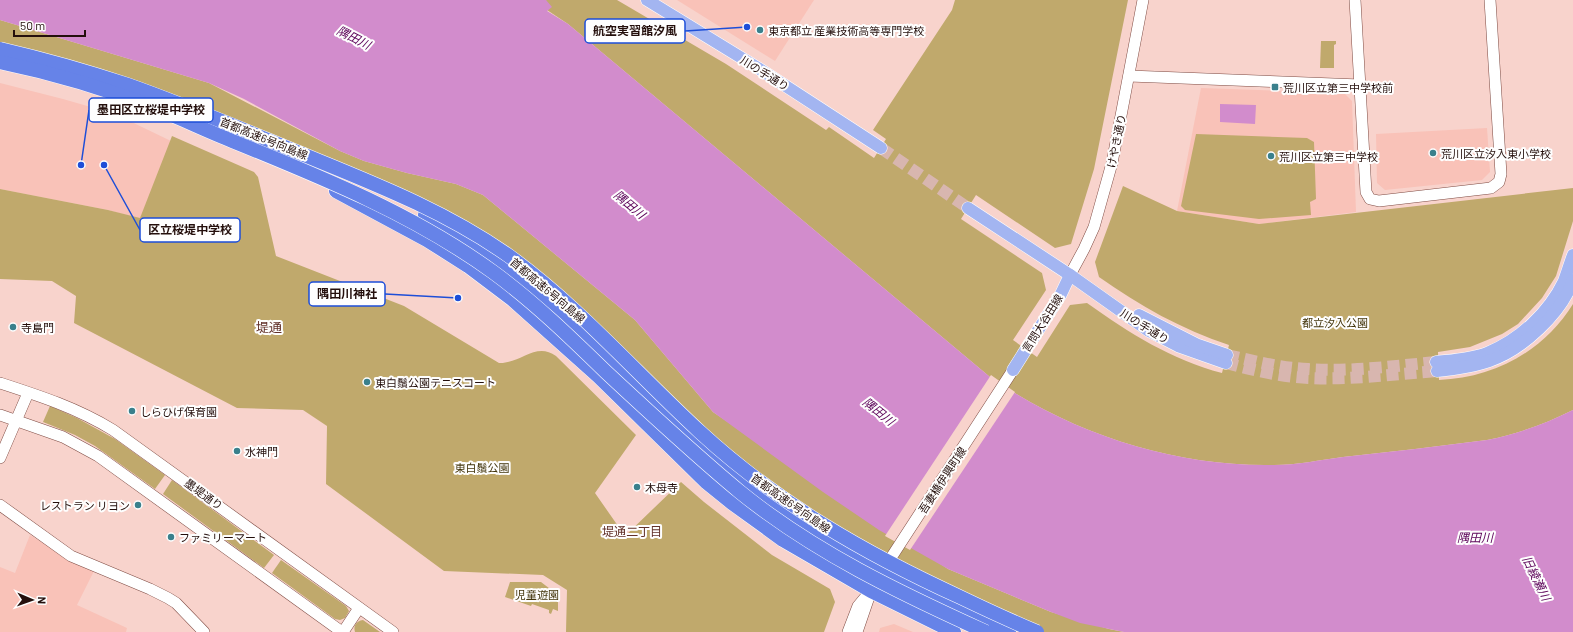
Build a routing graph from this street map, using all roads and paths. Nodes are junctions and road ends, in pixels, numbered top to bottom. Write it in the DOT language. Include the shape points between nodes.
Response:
graph roads {
  1 [pos="647,0"];
  2 [pos="1143,0"];
  3 [pos="1355,0"];
  4 [pos="1490,0"];
  5 [pos="0,49"];
  6 [pos="0,62"];
  7 [pos="1129,76"];
  8 [pos="1360,85"];
  9 [pos="226,138"];
  10 [pos="881,148"];
  11 [pos="316,160"];
  12 [pos="968,208"];
  13 [pos="1573,255"];
  14 [pos="1070,275"];
  15 [pos="1573,280"];
  16 [pos="1226,359"];
  17 [pos="1013,370"];
  18 [pos="0,383"];
  19 [pos="28,392"];
  20 [pos="0,415"];
  21 [pos="16,421"];
  22 [pos="0,458"];
  23 [pos="0,505"];
  24 [pos="882,571"];
  25 [pos="871,591"];
  26 [pos="359,608"];
  27 [pos="204,632"];
  28 [pos="342,632"];
  29 [pos="393,632"];
  30 [pos="848,632"];
  31 [pos="857,632"];
  32 [pos="954,632"];
  33 [pos="986,632"];
  34 [pos="1009,632"];
  35 [pos="1037,632"];
  1 -- 10 [label="main road, 川の手通り"];
  2 -- 7 [label="street, けやき通り"];
  3 -- 8 [label="street"];
  4 -- 8 [label="street" via="1501,174 1495,186 1389,200 1370,199 1366,192"];
  5 -- 11 [label="highway, 首都高速6号向島線, bridge" via="130,86"];
  6 -- 9 [label="highway, 首都高速6号向島線, bridge" via="36,70 130,99"];
  7 -- 8 [label="street"];
  7 -- 14 [label="street, けやき通り" via="1102,202 1087,244"];
  9 -- 25 [label="highway, bridge" via="357,202 427,240 468,266 513,300 586,366 706,482 732,503 783,540"];
  9 -- 33 [label="highway, 首都高速6号向島線, bridge" via="310,172 412,220 444,239 519,292 674,435 741,493 782,524 822,550 910,598"];
  11 -- 24 [label="highway, bridge" via="440,222 481,250 569,321 694,442 743,482 783,513 825,540"];
  11 -- 35 [label="highway, 首都高速6号向島線, bridge" via="421,204 477,235 534,275 701,433 791,505 882,560"];
  12 -- 14 [label="main road, 川の手通り"];
  13 -- 15 [label="main road" via="1564,281 1549,305 1529,327 1510,341 1488,352 1437,366 1469,367 1515,348 1535,333 1556,310"];
  14 -- 16 [label="main road, 川の手通り" via="1153,324"];
  14 -- 17 [label="main road, 言問大谷田線" via="1061,294"];
  17 -- 24 [label="street, 吾妻橋伊興町線"];
  18 -- 19 [label="street, 墨堤通り"];
  19 -- 21 [label="street"];
  19 -- 26 [label="street, 墨堤通り" via="76,410 113,430"];
  20 -- 21 [label="street"];
  21 -- 22 [label="street"];
  21 -- 28 [label="street" via="63,437 98,456"];
  23 -- 27 [label="street" via="71,556 168,598"];
  24 -- 25 [label="street, 吾妻橋伊興町線"];
  24 -- 34 [label="highway"];
  25 -- 30 [label="street, 吾妻橋伊興町線" via="858,606"];
  25 -- 31 [label="street, 吾妻橋伊興町線"];
  25 -- 32 [label="highway"];
  26 -- 28 [label="street"];
  26 -- 29 [label="street, 墨堤通り"];
}
